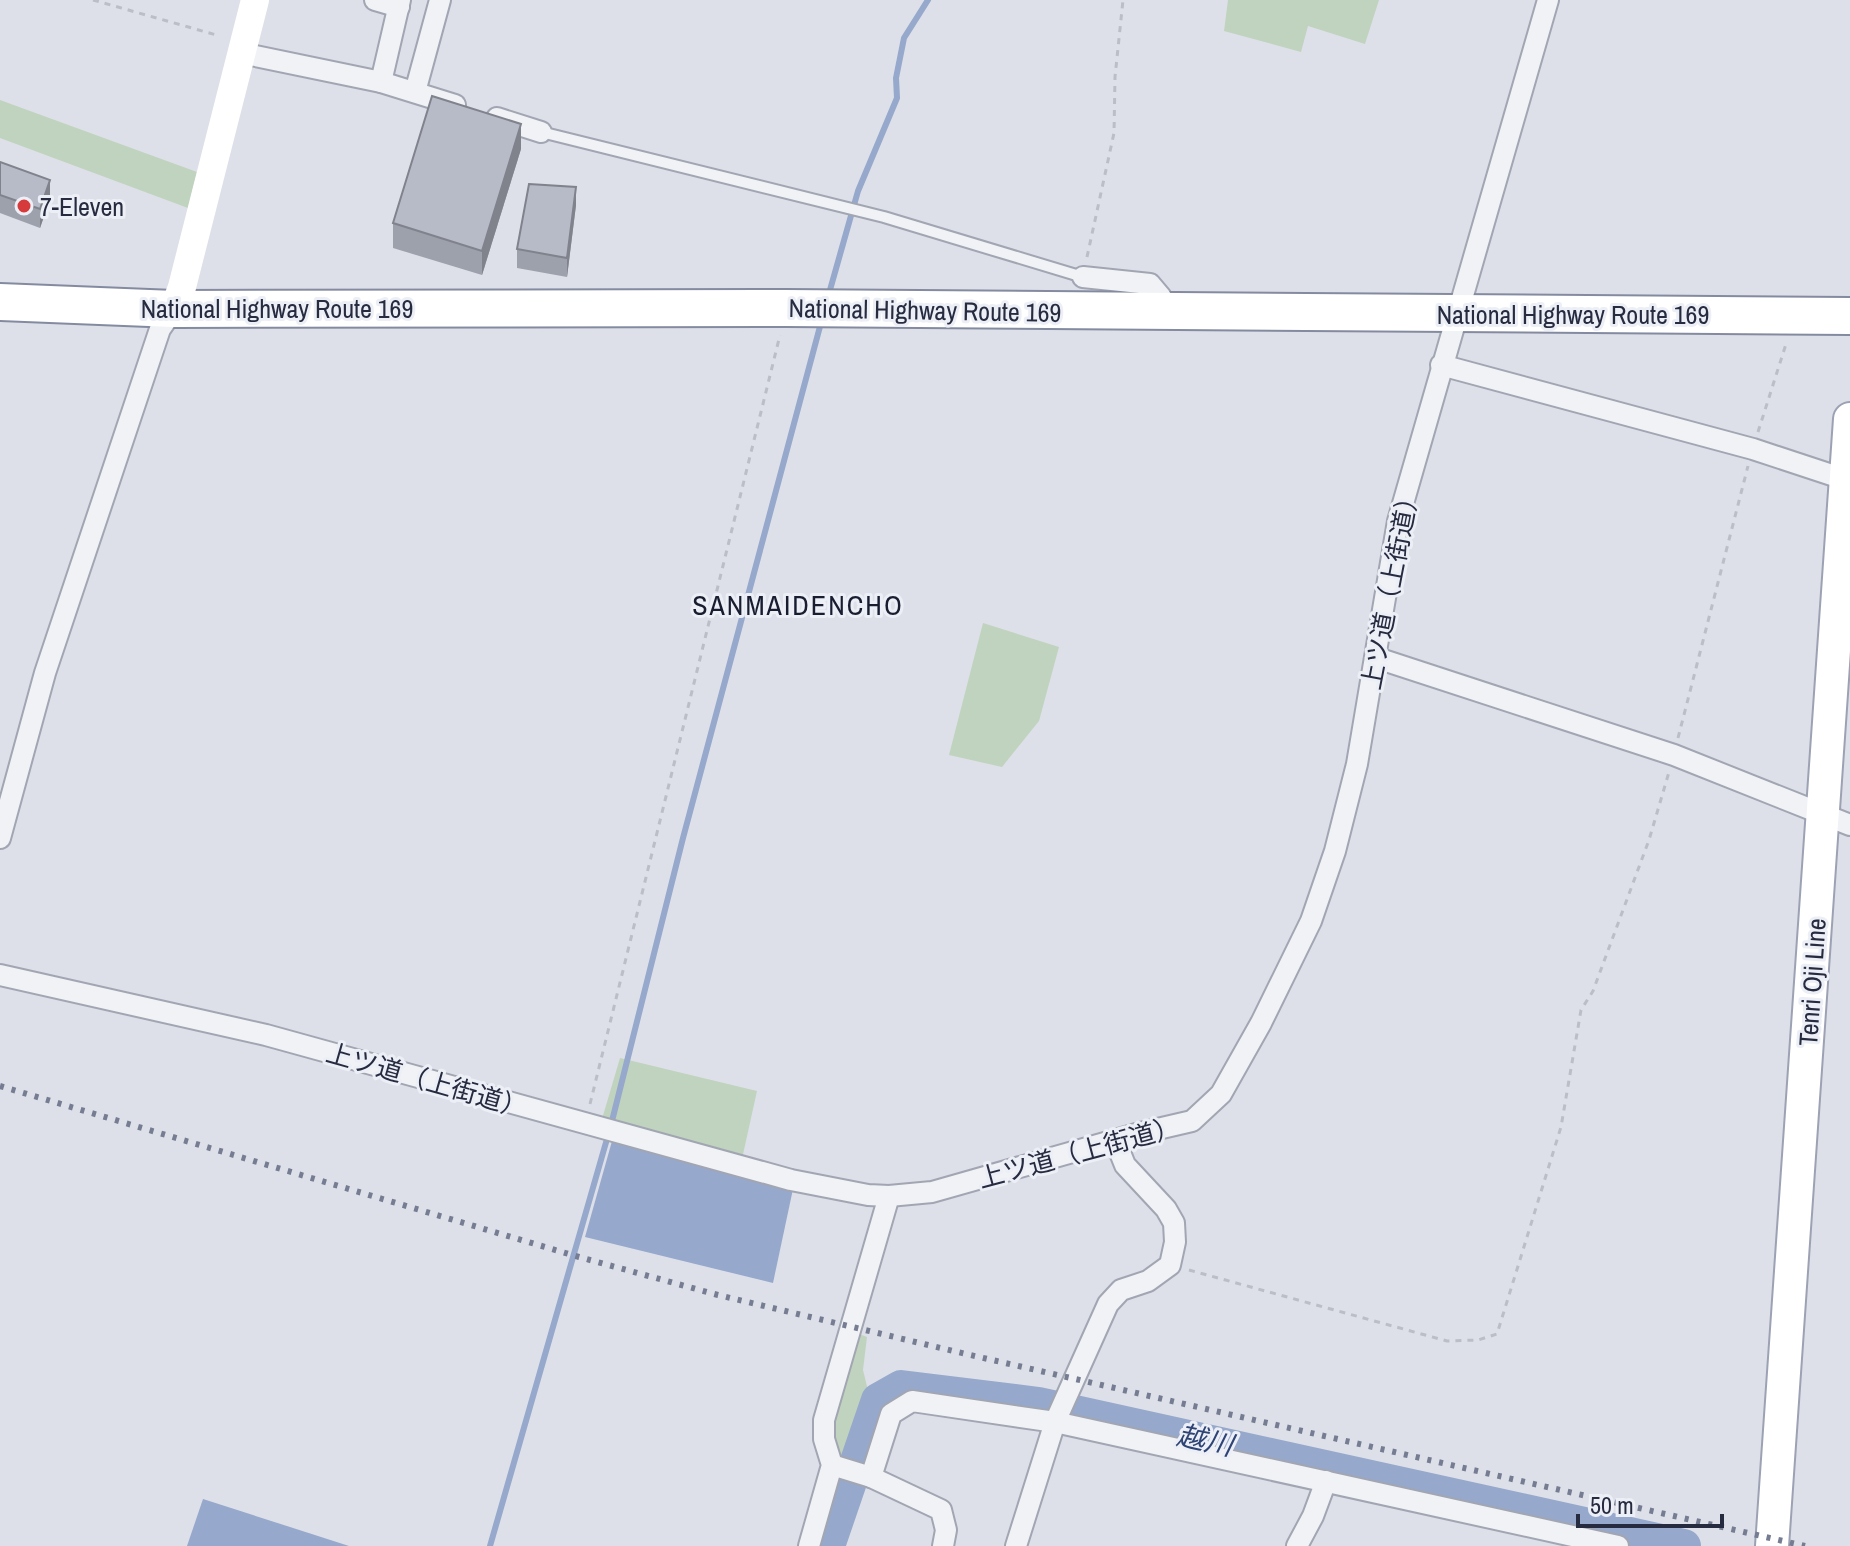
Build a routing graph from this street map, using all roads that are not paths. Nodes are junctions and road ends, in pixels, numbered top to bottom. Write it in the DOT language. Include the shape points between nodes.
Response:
graph roads {
  1 [pos="255,0"];
  2 [pos="375,0"];
  3 [pos="440,0"];
  4 [pos="1548,0"];
  5 [pos="399,4"];
  6 [pos="243,50"];
  7 [pos="381,82"];
  8 [pos="415,92"];
  9 [pos="541,132"];
  10 [pos="1083,277"];
  11 [pos="0,302"];
  12 [pos="174,309"];
  13 [pos="1161,312"];
  14 [pos="1456,313"];
  15 [pos="1850,316"];
  16 [pos="1441,365"];
  17 [pos="1850,419"];
  18 [pos="1847,480"];
  19 [pos="1377,658"];
  20 [pos="1837,820"];
  21 [pos="0,838"];
  22 [pos="0,975"];
  23 [pos="1115,1140"];
  24 [pos="889,1196"];
  25 [pos="1055,1422"];
  26 [pos="832,1465"];
  27 [pos="871,1477"];
  28 [pos="1326,1481"];
  29 [pos="809,1546"];
  30 [pos="943,1546"];
  31 [pos="1016,1546"];
  32 [pos="1297,1546"];
  33 [pos="1618,1546"];
  34 [pos="1772,1546"];
  1 -- 6 [label="street"];
  2 -- 5 [label="street"];
  3 -- 8 [label="street"];
  4 -- 14 [label="street, 上ツ道（上街道）"];
  5 -- 7 [label="street"];
  6 -- 7 [label="street"];
  6 -- 12 [label="street"];
  7 -- 8 [label="street"];
  8 -- 9 [label="street"];
  9 -- 10 [label="lane" via="884,217"];
  10 -- 13 [label="street" via="1150,284 1161,297"];
  11 -- 12 [label="highway, National Highway Route 169"];
  12 -- 13 [label="highway, National Highway Route 169"];
  12 -- 21 [label="street" via="160,329 92,526"];
  13 -- 14 [label="highway, National Highway Route 169"];
  14 -- 15 [label="highway, National Highway Route 169"];
  14 -- 16 [label="street, 上ツ道（上街道）"];
  16 -- 18 [label="street" via="1753,449"];
  16 -- 19 [label="street, 上ツ道（上街道）" via="1398,521"];
  17 -- 18 [label="main road, Tenri Oji Line"];
  18 -- 20 [label="main road, Tenri Oji Line"];
  19 -- 20 [label="street" via="1674,755"];
  19 -- 23 [label="street, 上ツ道（上街道）" via="1335,851 1311,921 1261,1023 1221,1094 1192,1121"];
  20 -- 34 [label="main road, Tenri Oji Line"];
  22 -- 24 [label="street, 上ツ道（上街道）" via="266,1035 791,1180"];
  23 -- 24 [label="street, 上ツ道（上街道）" via="932,1192"];
  23 -- 25 [label="street" via="1125,1165 1166,1209 1174,1223 1175,1242 1170,1265 1148,1281 1121,1290 1108,1304"];
  24 -- 26 [label="street" via="824,1420"];
  25 -- 27 [label="street" via="912,1401 891,1414"];
  25 -- 28 [label="street"];
  25 -- 31 [label="street"];
  26 -- 27 [label="street"];
  26 -- 29 [label="street"];
  27 -- 30 [label="street" via="941,1510"];
  28 -- 32 [label="street"];
  28 -- 33 [label="street"];
}
